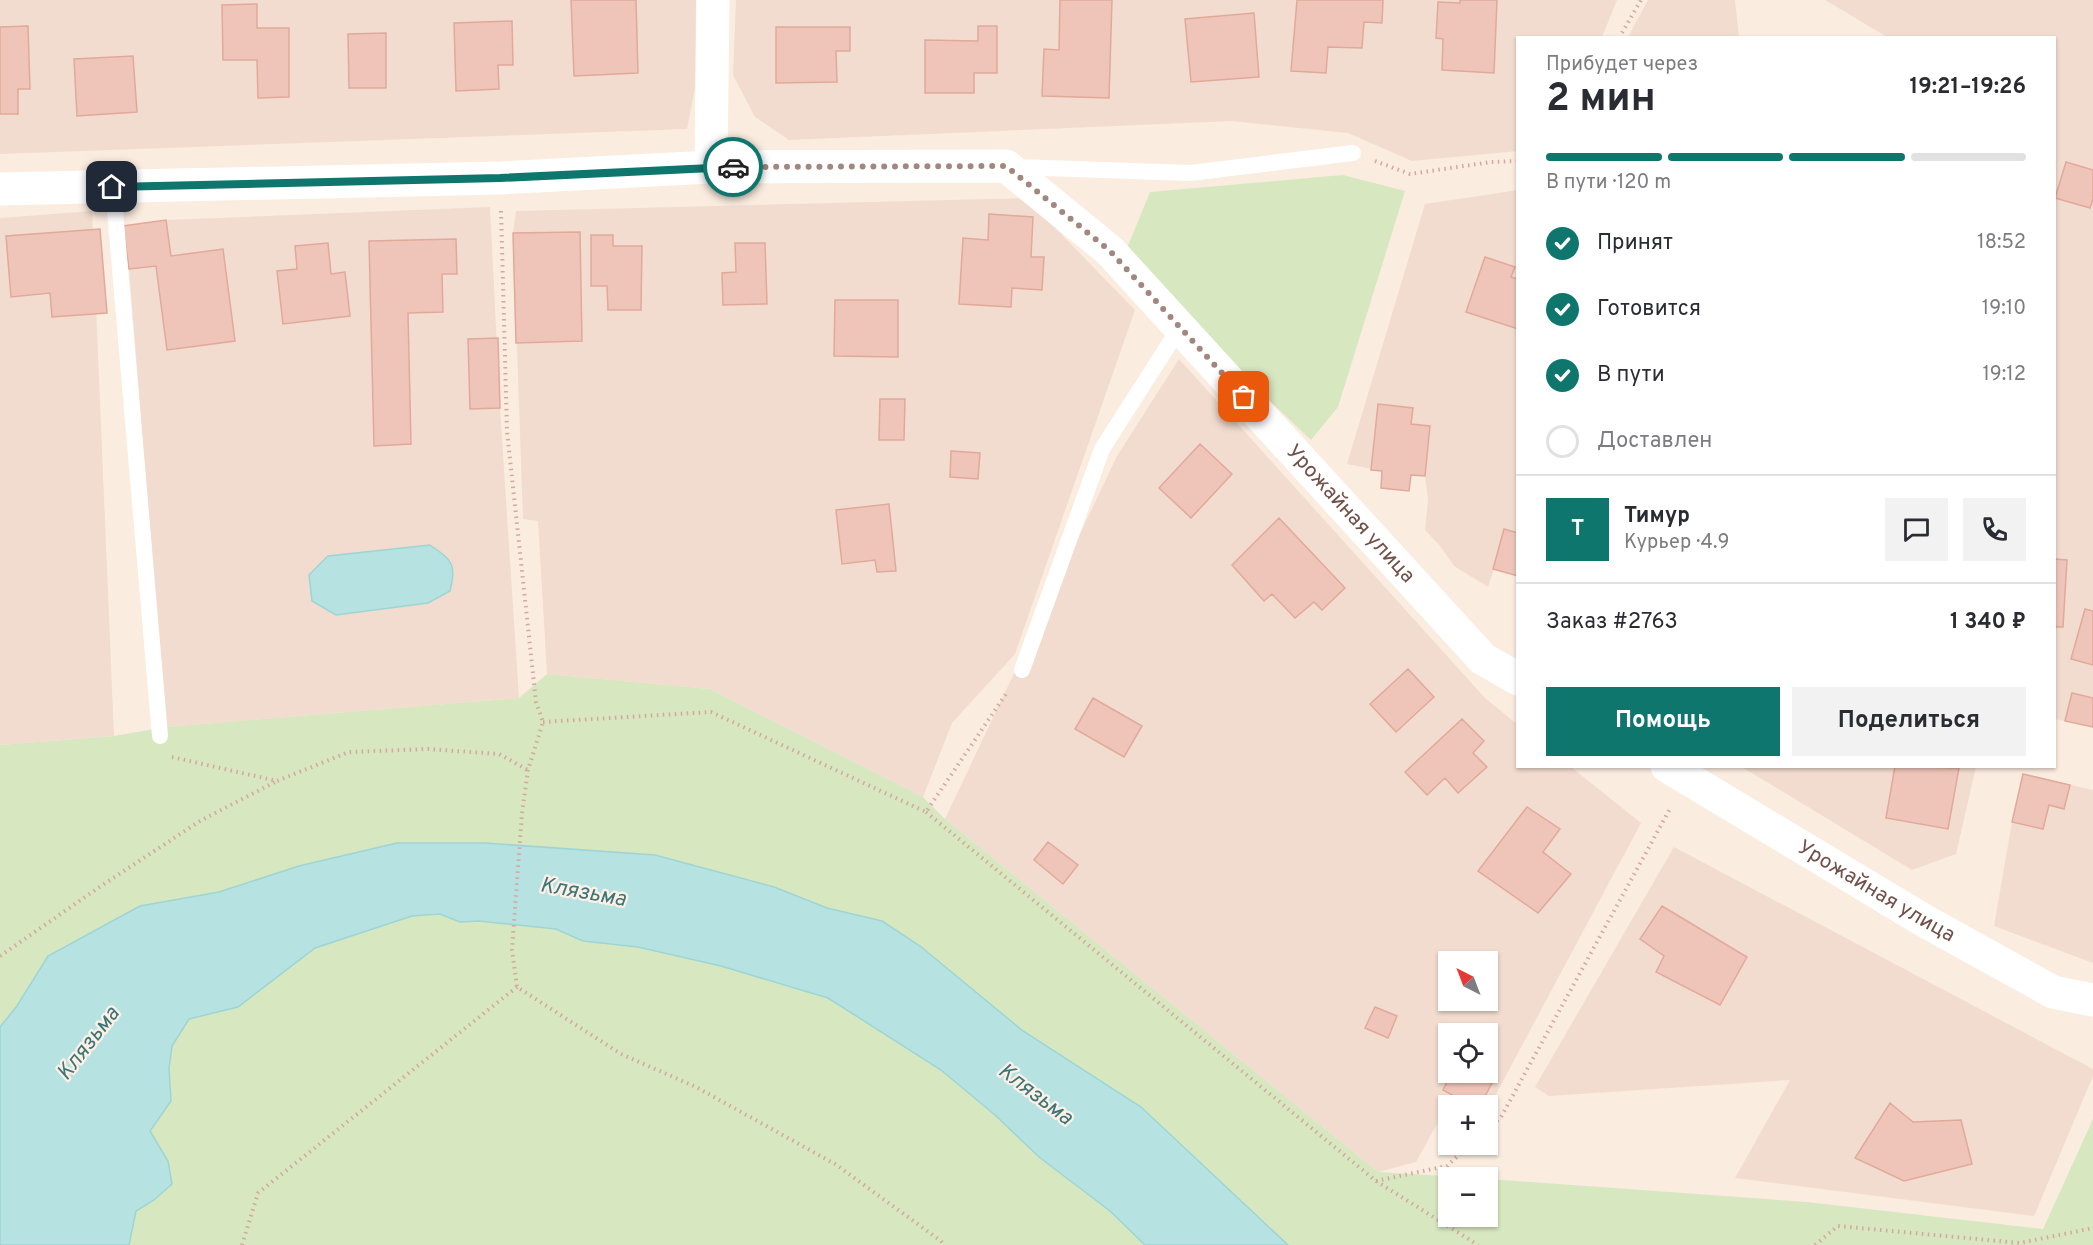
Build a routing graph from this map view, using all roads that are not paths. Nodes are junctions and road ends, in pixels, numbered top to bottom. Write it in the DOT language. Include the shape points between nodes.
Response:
graph roads {
  1 [pos="713,0"];
  2 [pos="1353,153"];
  3 [pos="1006,166"];
  4 [pos="711,167"];
  5 [pos="112,187"];
  6 [pos="0,189"];
  7 [pos="1180,327"];
  8 [pos="1022,670"];
  9 [pos="1516,678"];
  10 [pos="160,736"];
  11 [pos="1677,772"];
  12 [pos="2093,1000"];
  1 -- 4 [label="street"];
  2 -- 3 [label="lane" via="1190,173"];
  3 -- 4 [label="street"];
  3 -- 7 [label="street, Урожайная улица" via="1110,251"];
  4 -- 5 [label="street" via="500,178"];
  5 -- 6 [label="street"];
  5 -- 10 [label="lane"];
  7 -- 8 [label="lane" via="1102,449"];
  7 -- 9 [label="street, Урожайная улица" via="1483,659"];
  11 -- 12 [label="street, Урожайная улица" via="1923,920 2053,992"];
}
